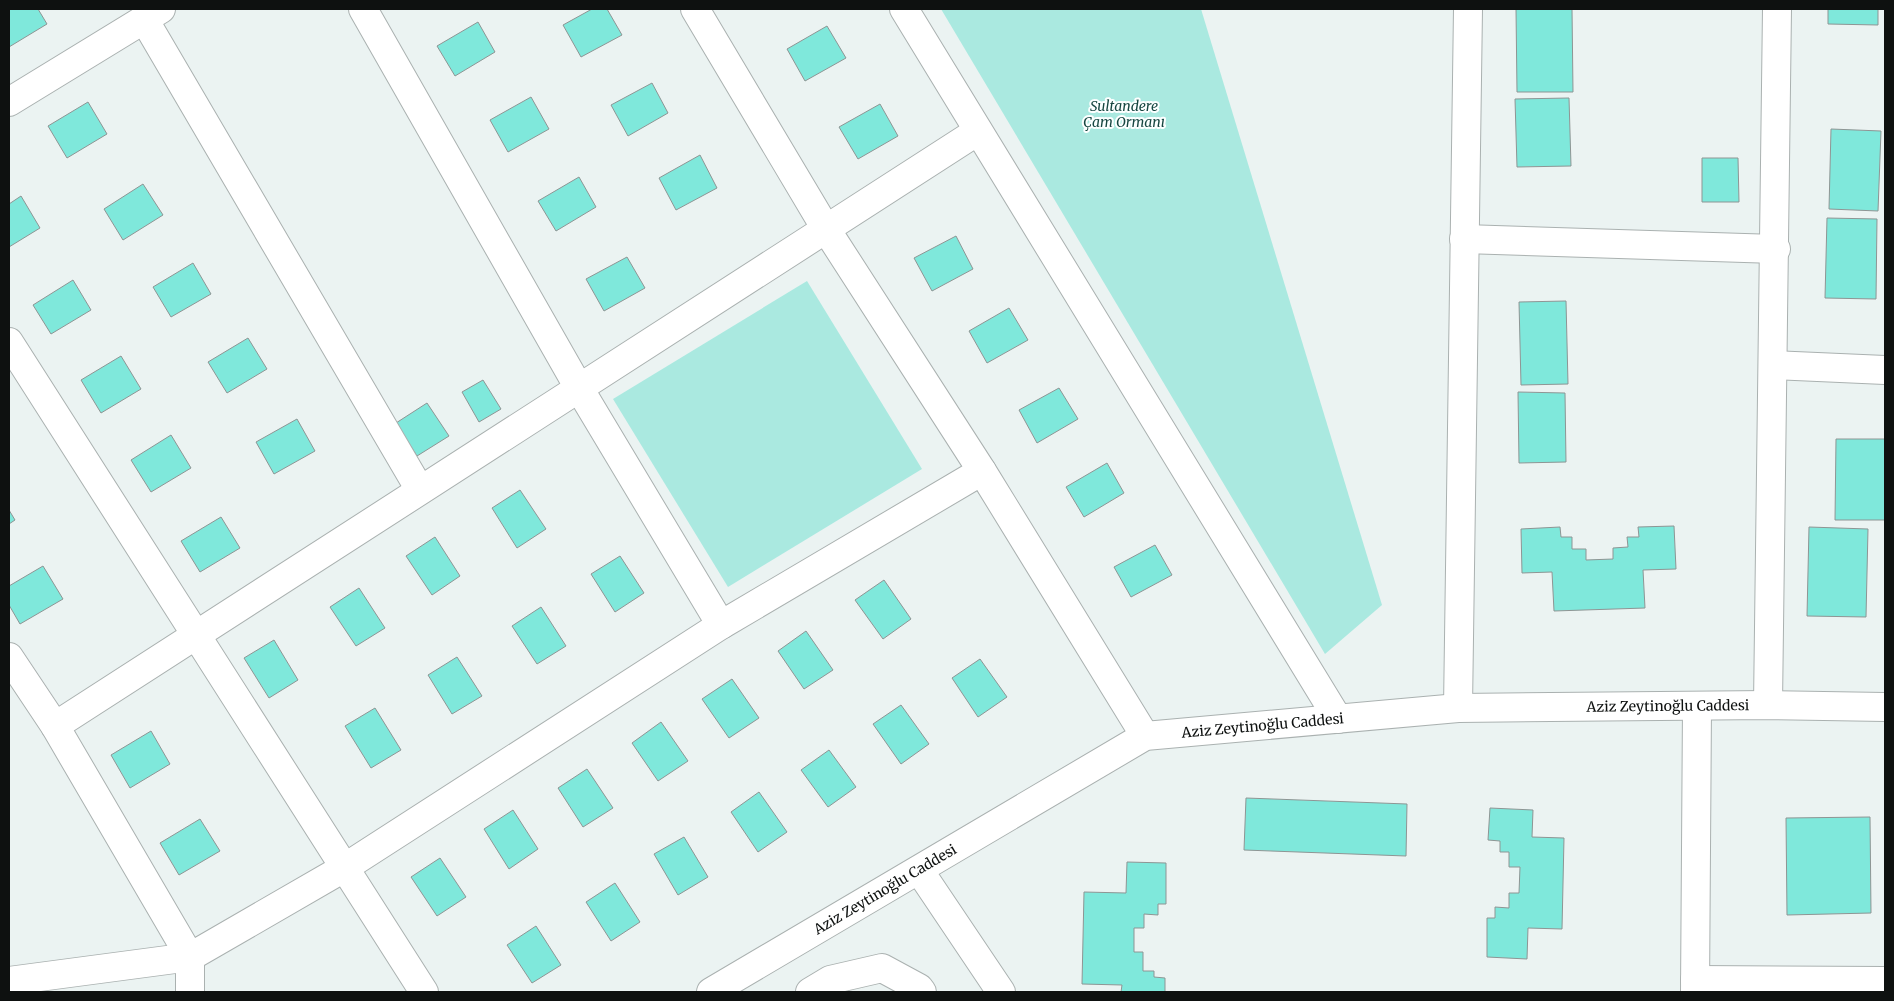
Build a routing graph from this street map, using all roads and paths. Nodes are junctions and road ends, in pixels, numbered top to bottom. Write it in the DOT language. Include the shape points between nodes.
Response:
graph roads {
  1 [pos="363,9"];
  2 [pos="695,9"];
  3 [pos="904,9"];
  4 [pos="1468,9"];
  5 [pos="1777,9"];
  6 [pos="153,14"];
  7 [pos="9,102"];
  8 [pos="978,131"];
  9 [pos="826,229"];
  10 [pos="1464,239"];
  11 [pos="1776,249"];
  12 [pos="9,342"];
  13 [pos="1774,365"];
  14 [pos="1885,370"];
  15 [pos="579,388"];
  16 [pos="982,471"];
  17 [pos="420,490"];
  18 [pos="721,626"];
  19 [pos="196,635"];
  20 [pos="9,657"];
  21 [pos="1768,705"];
  22 [pos="1697,706"];
  23 [pos="1885,707"];
  24 [pos="1458,708"];
  25 [pos="1338,719"];
  26 [pos="55,726"];
  27 [pos="1145,736"];
  28 [pos="344,868"];
  29 [pos="919,870"];
  30 [pos="190,957"];
  31 [pos="1885,981"];
  32 [pos="22,984"];
  33 [pos="1695,986"];
  34 [pos="190,992"];
  35 [pos="424,992"];
  36 [pos="711,992"];
  37 [pos="810,992"];
  38 [pos="922,992"];
  39 [pos="1000,992"];
  1 -- 15 [label="street"];
  2 -- 9 [label="street"];
  3 -- 8 [label="street"];
  4 -- 10 [label="street"];
  5 -- 11 [label="street"];
  6 -- 7 [label="street"];
  6 -- 17 [label="street"];
  8 -- 9 [label="street"];
  8 -- 25 [label="street"];
  9 -- 15 [label="street"];
  9 -- 16 [label="street"];
  10 -- 11 [label="street"];
  10 -- 24 [label="street"];
  11 -- 13 [label="street"];
  12 -- 19 [label="street"];
  13 -- 14 [label="street"];
  13 -- 21 [label="street"];
  15 -- 17 [label="street"];
  15 -- 18 [label="street"];
  16 -- 18 [label="street"];
  16 -- 27 [label="street"];
  17 -- 19 [label="street"];
  18 -- 28 [label="street"];
  19 -- 26 [label="street"];
  19 -- 28 [label="street"];
  20 -- 26 [label="street"];
  21 -- 22 [label="street, Aziz Zeytinoğlu Caddesi"];
  21 -- 23 [label="street, Aziz Zeytinoğlu Caddesi"];
  22 -- 24 [label="street, Aziz Zeytinoğlu Caddesi"];
  22 -- 33 [label="street"];
  24 -- 25 [label="street, Aziz Zeytinoğlu Caddesi"];
  25 -- 27 [label="street, Aziz Zeytinoğlu Caddesi"];
  26 -- 30 [label="street"];
  27 -- 29 [label="street, Aziz Zeytinoğlu Caddesi"];
  28 -- 30 [label="street"];
  28 -- 35 [label="street"];
  29 -- 36 [label="street, Aziz Zeytinoğlu Caddesi"];
  29 -- 39 [label="street"];
  30 -- 32 [label="street"];
  30 -- 34 [label="street"];
  31 -- 33 [label="street"];
  37 -- 38 [label="street" via="830,980 882,968"];
}
